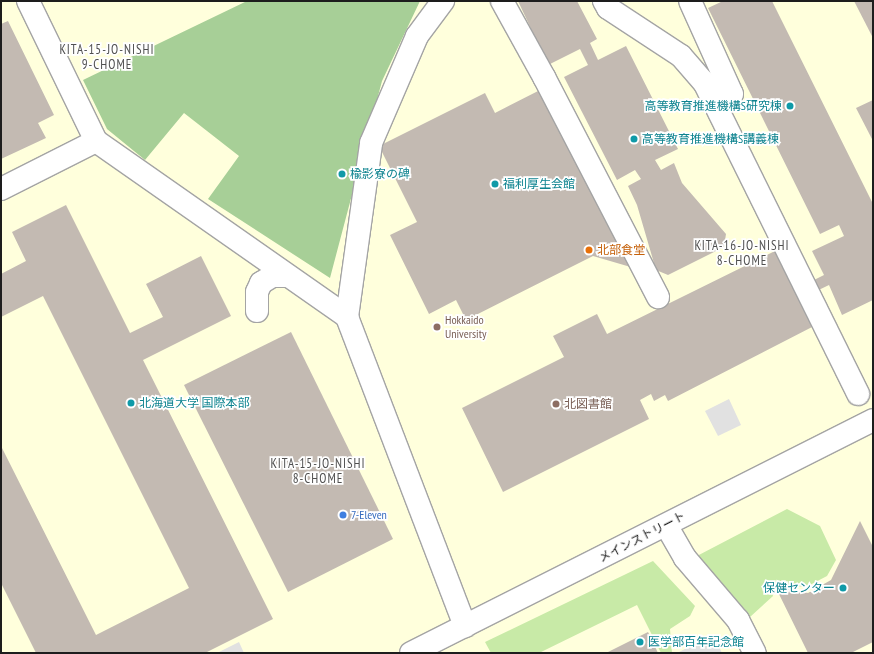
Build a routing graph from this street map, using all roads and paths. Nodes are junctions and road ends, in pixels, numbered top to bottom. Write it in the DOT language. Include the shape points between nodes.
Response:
graph roads {
  1 [pos="28,1"];
  2 [pos="443,1"];
  3 [pos="502,1"];
  4 [pos="604,1"];
  5 [pos="690,1"];
  6 [pos="715,102"];
  7 [pos="96,141"];
  8 [pos="1,189"];
  9 [pos="285,276"];
  10 [pos="658,298"];
  11 [pos="257,311"];
  12 [pos="346,317"];
  13 [pos="858,394"];
  14 [pos="873,420"];
  15 [pos="666,525"];
  16 [pos="465,626"];
  17 [pos="411,653"];
  18 [pos="755,653"];
  1 -- 7 [label="lane"];
  2 -- 12 [label="lane" via="417,36 371,143"];
  3 -- 10 [label="lane"];
  4 -- 6 [label="lane" via="608,8 681,56 704,82"];
  5 -- 6 [label="lane" via="732,94"];
  6 -- 13 [label="lane"];
  7 -- 8 [label="lane"];
  7 -- 9 [label="lane"];
  9 -- 11 [label="lane" via="272,276 261,283 257,292"];
  9 -- 12 [label="lane"];
  12 -- 16 [label="lane"];
  14 -- 15 [label="lane, メインストリート"];
  15 -- 16 [label="lane, メインストリート"];
  15 -- 18 [label="lane" via="685,558 738,620"];
  16 -- 17 [label="lane, メインストリート"];
}
